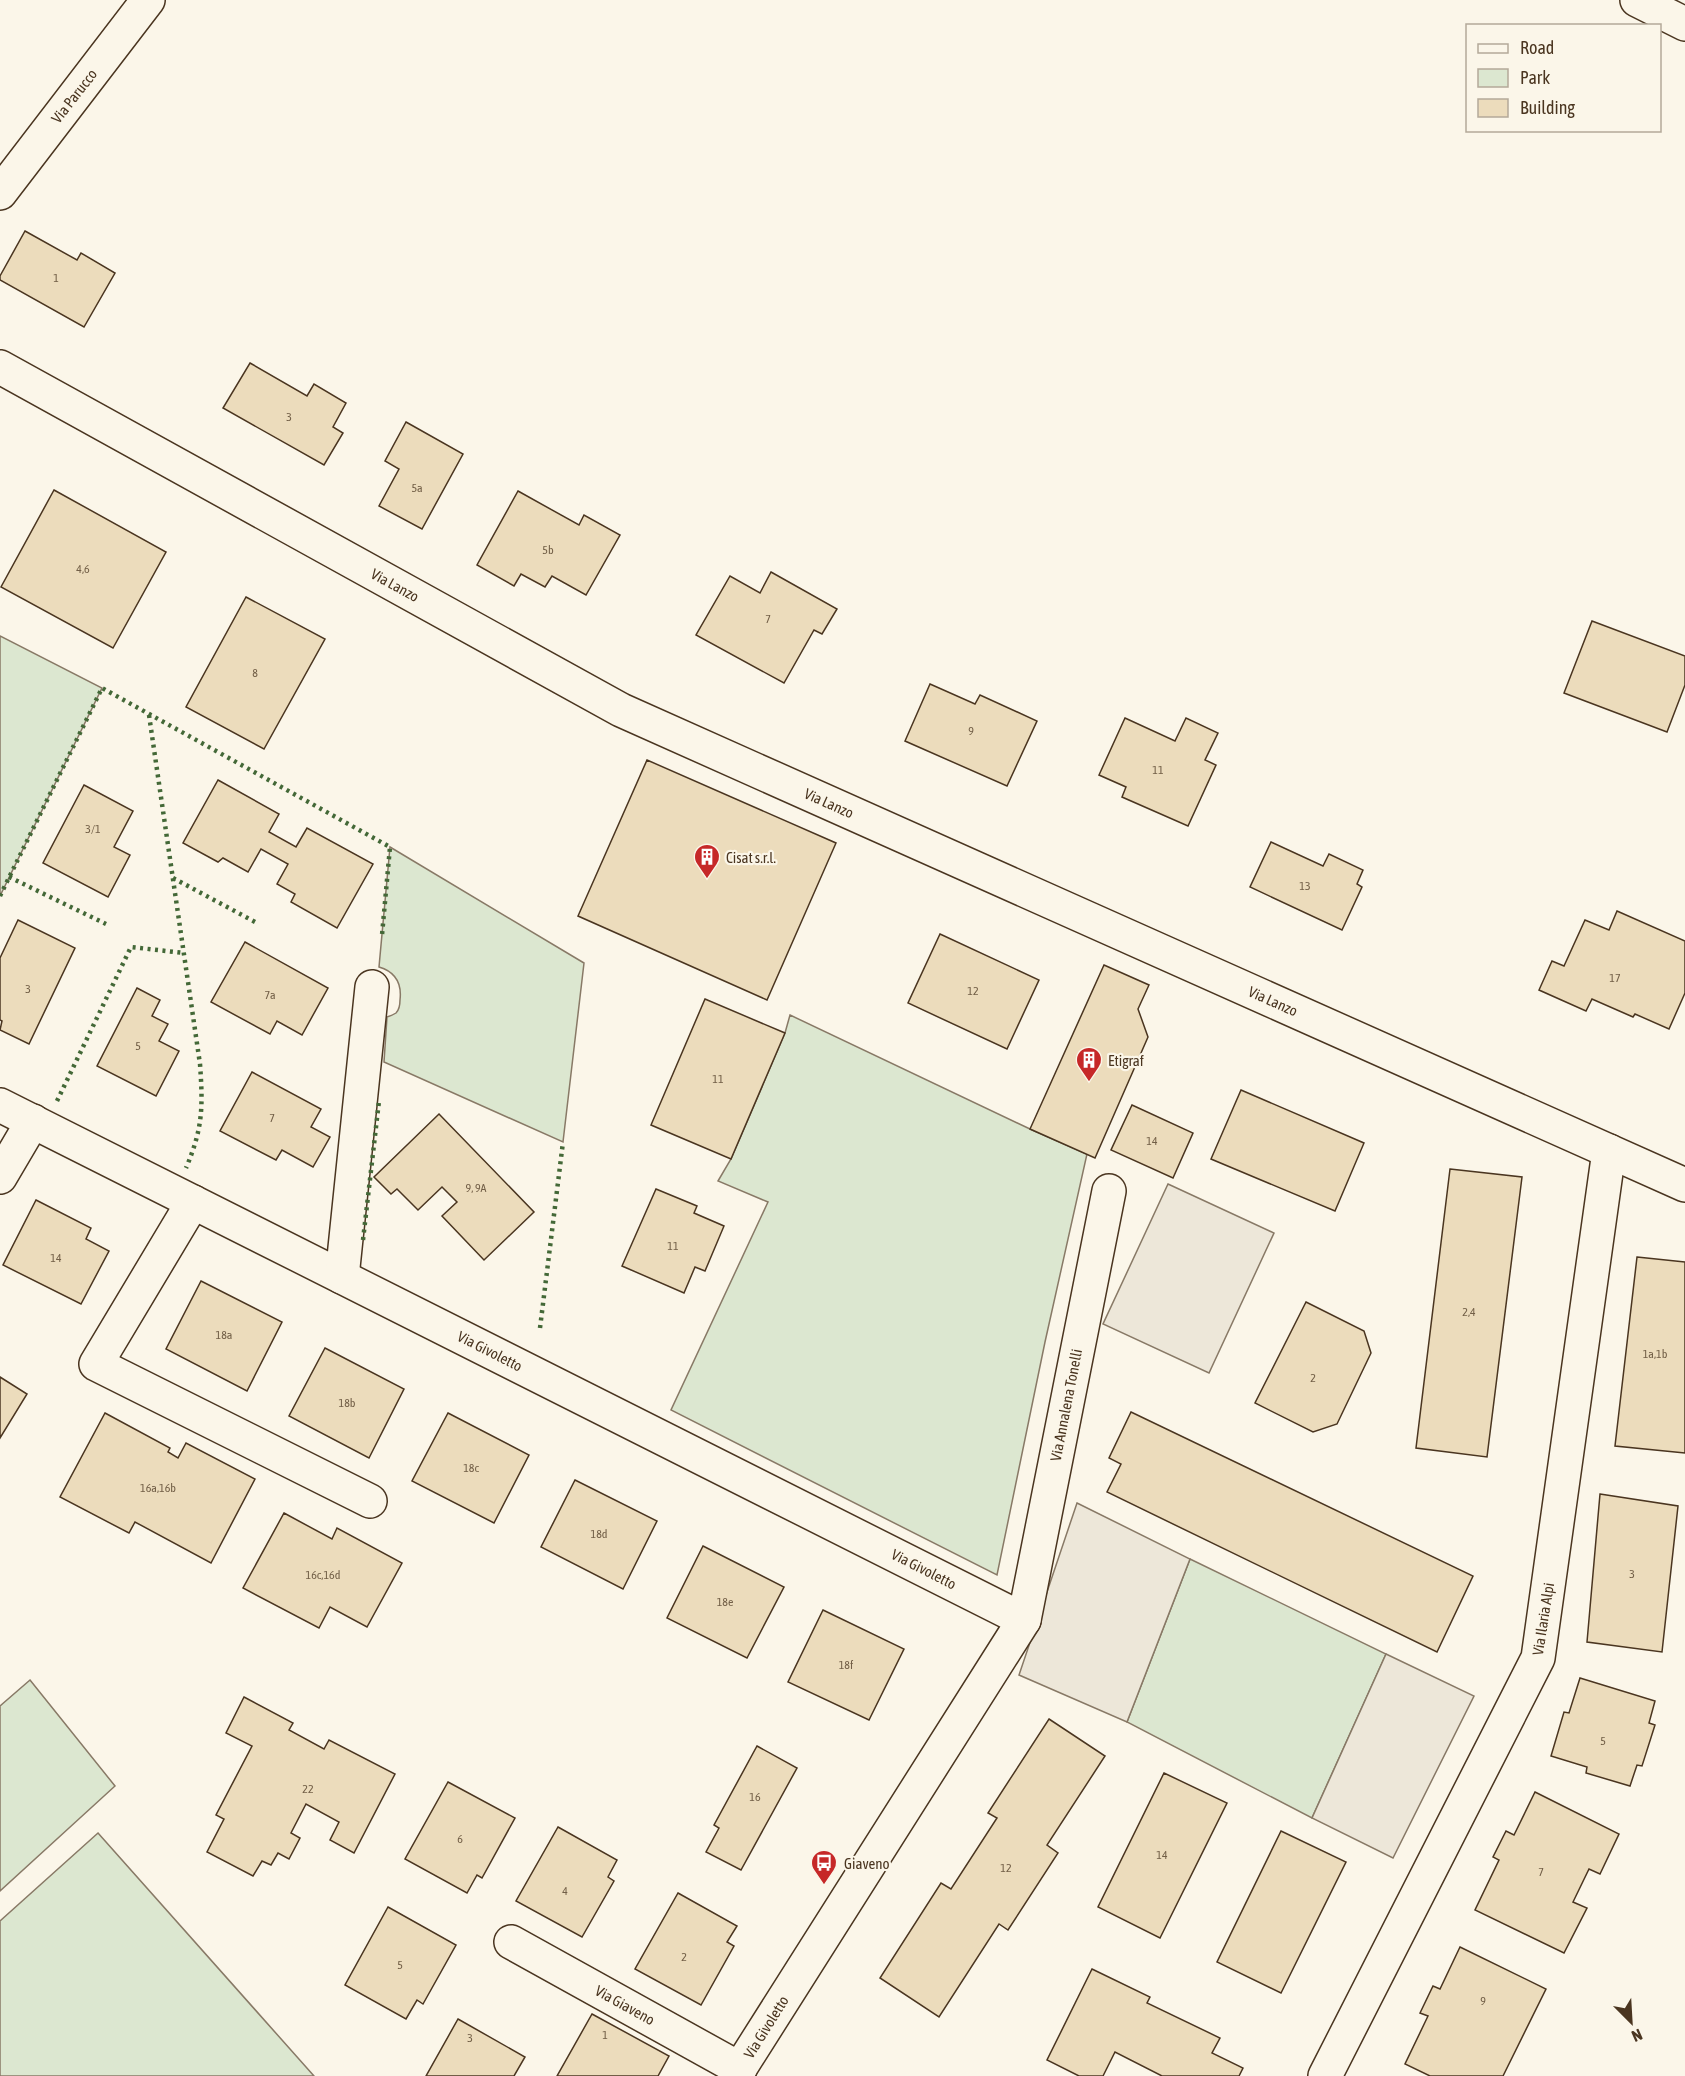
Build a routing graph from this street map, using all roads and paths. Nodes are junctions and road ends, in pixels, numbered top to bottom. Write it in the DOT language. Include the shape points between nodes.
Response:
graph roads {
  1 [pos="148,0"];
  2 [pos="1637,0"];
  3 [pos="1685,24"];
  4 [pos="0,193"];
  5 [pos="0,367"];
  6 [pos="372,987"];
  7 [pos="0,1105"];
  8 [pos="33,1121"];
  9 [pos="1609,1151"];
  10 [pos="0,1177"];
  11 [pos="1685,1185"];
  12 [pos="1109,1191"];
  13 [pos="194,1202"];
  14 [pos="342,1277"];
  15 [pos="370,1501"];
  16 [pos="1024,1620"];
  17 [pos="511,1942"];
  18 [pos="737,2072"];
  19 [pos="1325,2076"];
  1 -- 4 [label="street, Via Parucco"];
  2 -- 3 [label="street"];
  5 -- 9 [label="street, Via Lanzo" via="621,710"];
  6 -- 14 [label="street"];
  7 -- 8 [label="street, Via Givoletto"];
  8 -- 10 [label="street"];
  8 -- 13 [label="street, Via Givoletto"];
  9 -- 11 [label="street, Via Lanzo"];
  9 -- 19 [label="street, Via Ilaria Alpi" via="1538,1658"];
  12 -- 16 [label="street, Via Annalena Tonelli"];
  13 -- 14 [label="street, Via Givoletto"];
  13 -- 15 [label="street" via="96,1364"];
  14 -- 16 [label="street, Via Givoletto"];
  16 -- 18 [label="street, Via Givoletto"];
  17 -- 18 [label="street, Via Giaveno"];
}
